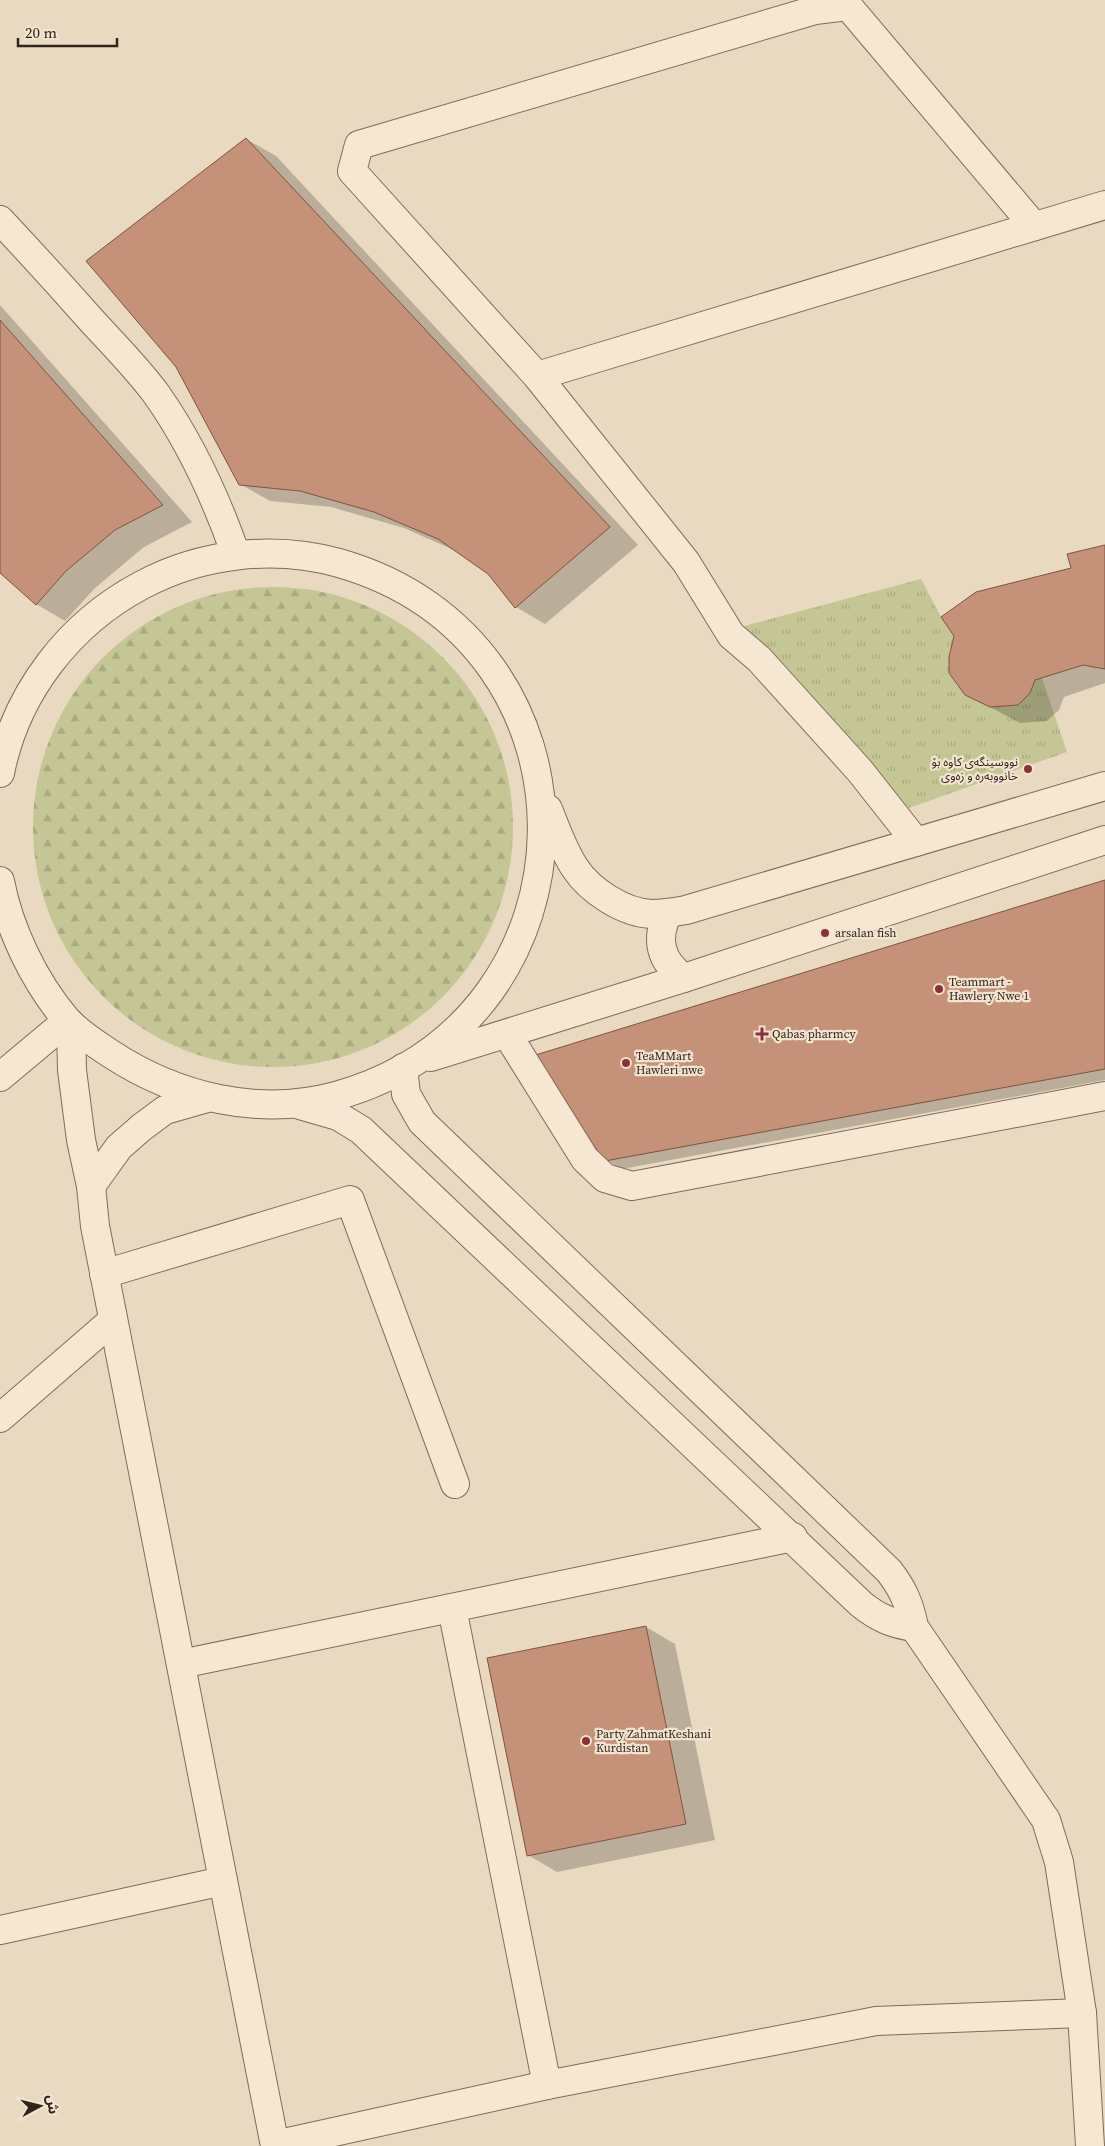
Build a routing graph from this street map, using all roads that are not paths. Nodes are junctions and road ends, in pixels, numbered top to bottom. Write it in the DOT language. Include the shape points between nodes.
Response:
graph roads {
  1 [pos="1105,205"];
  2 [pos="0,220"];
  3 [pos="1034,226"];
  4 [pos="537,376"];
  5 [pos="236,555"];
  6 [pos="15,724"];
  7 [pos="0,750"];
  8 [pos="0,773"];
  9 [pos="1105,786"];
  10 [pos="540,789"];
  11 [pos="1105,840"];
  12 [pos="916,842"];
  13 [pos="0,881"];
  14 [pos="668,913"];
  15 [pos="0,943"];
  16 [pos="684,978"];
  17 [pos="46,989"];
  18 [pos="69,1022"];
  19 [pos="507,1034"];
  20 [pos="409,1065"];
  21 [pos="0,1077"];
  22 [pos="1105,1096"];
  23 [pos="207,1098"];
  24 [pos="294,1103"];
  25 [pos="91,1186"];
  26 [pos="104,1274"];
  27 [pos="113,1320"];
  28 [pos="0,1418"];
  29 [pos="456,1484"];
  30 [pos="793,1537"];
  31 [pos="452,1608"];
  32 [pos="914,1627"];
  33 [pos="180,1664"];
  34 [pos="223,1881"];
  35 [pos="0,1930"];
  36 [pos="1082,2012"];
  37 [pos="1095,2062"];
  38 [pos="547,2085"];
  39 [pos="270,2145"];
  40 [pos="1090,2146"];
  1 -- 3 [label="street"];
  2 -- 5 [label="street" via="156,394 203,472 222,513"];
  3 -- 4 [label="street"];
  3 -- 4 [label="street" via="848,6 815,10 359,145 352,171"];
  4 -- 12 [label="street" via="686,562 731,635 759,659 860,771"];
  5 -- 6 [label="street" via="196,563 158,576 121,596 89,620 60,649 36,683"];
  5 -- 10 [label="street" via="278,553 321,558 362,569 400,587 436,610 468,639 494,671 515,708 531,748"];
  6 -- 7 [label="street"];
  6 -- 8 [label="street"];
  9 -- 12 [label="street"];
  10 -- 14 [label="street" via="568,856 588,883 602,895 633,910 650,914"];
  10 -- 20 [label="street" via="543,834 539,880 527,923 508,965 482,1002 451,1035"];
  11 -- 16 [label="street"];
  12 -- 14 [label="street"];
  13 -- 17 [label="street" via="5,906 22,949"];
  14 -- 16 [label="street" via="661,930 661,950 670,966"];
  15 -- 17 [label="street"];
  16 -- 19 [label="street"];
  17 -- 18 [label="street"];
  18 -- 21 [label="street"];
  18 -- 23 [label="street" via="127,1064 166,1084"];
  18 -- 25 [label="street" via="81,1140"];
  19 -- 20 [label="street"];
  19 -- 22 [label="street" via="585,1159 605,1178 632,1186"];
  20 -- 24 [label="street" via="377,1082 332,1097"];
  20 -- 32 [label="street" via="406,1094 422,1122 889,1571 910,1606"];
  23 -- 24 [label="street" via="250,1104"];
  23 -- 25 [label="street" via="165,1110 142,1127 119,1147"];
  24 -- 30 [label="street" via="338,1116 360,1130"];
  25 -- 26 [label="street"];
  26 -- 27 [label="street"];
  26 -- 29 [label="street" via="350,1200"];
  27 -- 28 [label="street"];
  27 -- 33 [label="street"];
  30 -- 31 [label="street"];
  30 -- 32 [label="street" via="873,1613 900,1625"];
  31 -- 33 [label="street"];
  31 -- 38 [label="street"];
  32 -- 36 [label="street" via="1046,1820 1059,1862"];
  33 -- 34 [label="street"];
  34 -- 35 [label="street"];
  34 -- 39 [label="street"];
  36 -- 37 [label="street"];
  36 -- 38 [label="street" via="876,2021"];
  37 -- 40 [label="street"];
  38 -- 39 [label="street"];
}
